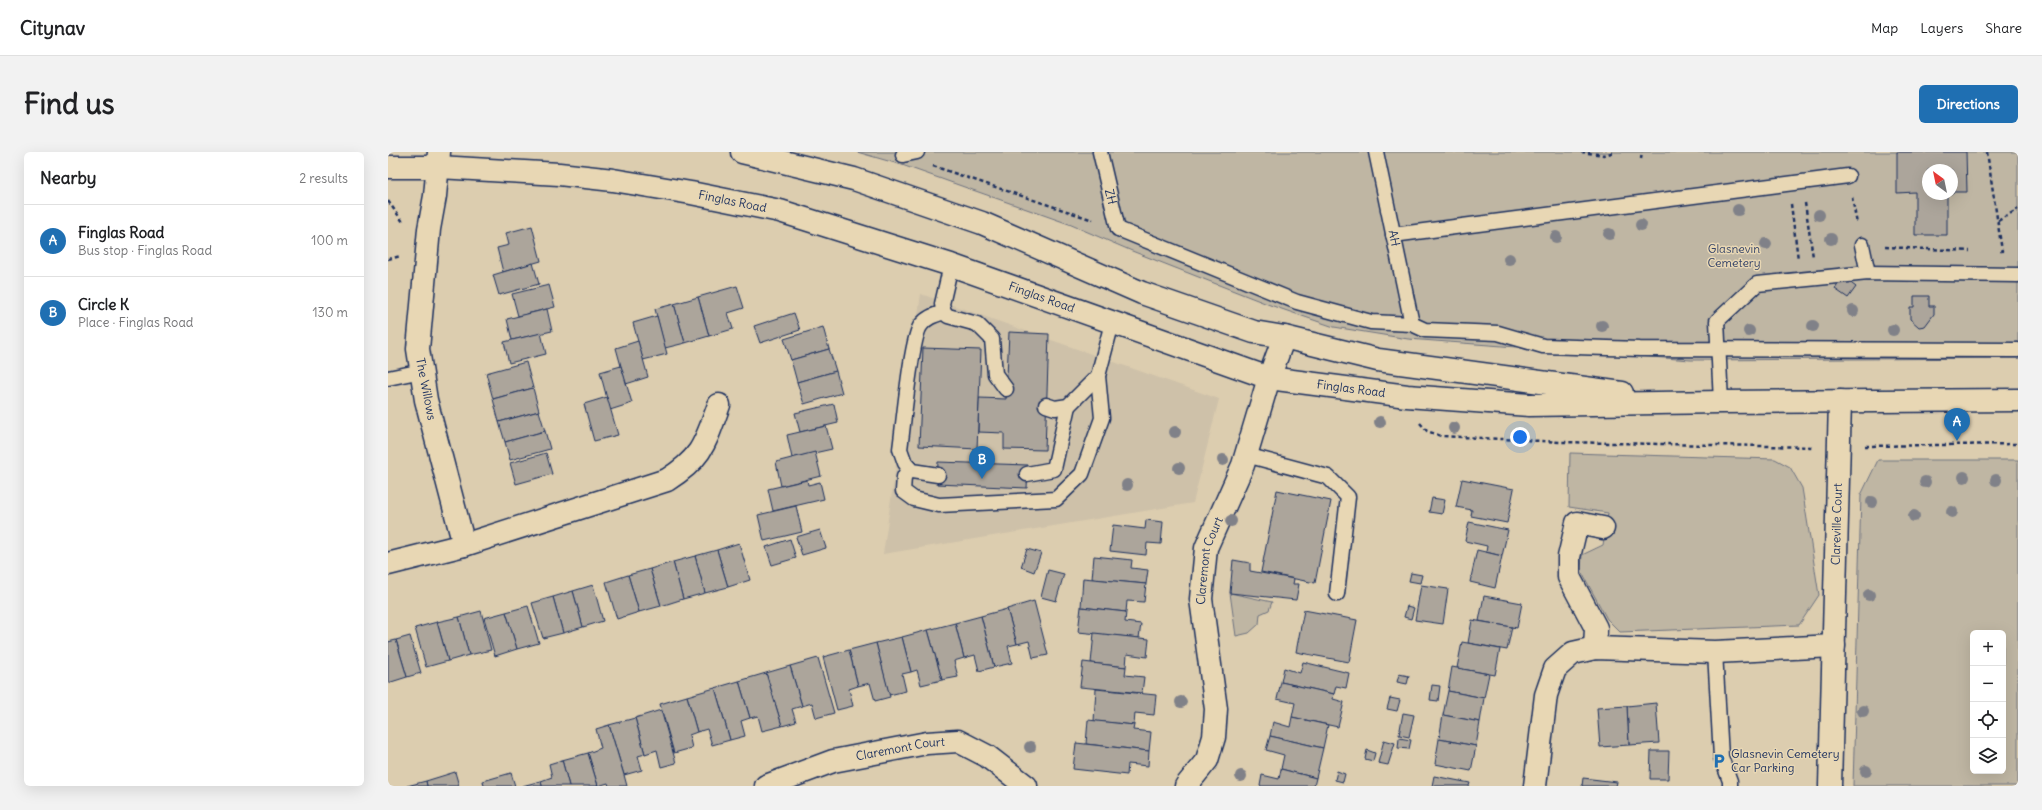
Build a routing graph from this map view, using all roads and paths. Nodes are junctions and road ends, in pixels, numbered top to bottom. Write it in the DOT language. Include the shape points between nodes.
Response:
graph roads {
  1 [pos="742,152"];
  2 [pos="1100,152"];
  3 [pos="1376,152"];
  4 [pos="1582,152"];
  5 [pos="1615,152"];
  6 [pos="1642,152"];
  7 [pos="1987,152"];
  8 [pos="910,154"];
  9 [pos="439,159"];
  10 [pos="1641,159"];
  11 [pos="388,166"];
  12 [pos="1848,176"];
  13 [pos="1803,195"];
  14 [pos="1790,198"];
  15 [pos="388,202"];
  16 [pos="2018,209"];
  17 [pos="1998,221"];
  18 [pos="403,227"];
  19 [pos="1124,232"];
  20 [pos="1393,235"];
  21 [pos="1862,245"];
  22 [pos="1977,251"];
  23 [pos="1996,251"];
  24 [pos="398,257"];
  25 [pos="388,259"];
  26 [pos="951,265"];
  27 [pos="1868,273"];
  28 [pos="2018,275"];
  29 [pos="1817,277"];
  30 [pos="1801,279"];
  31 [pos="944,312"];
  32 [pos="1112,323"];
  33 [pos="1412,324"];
  34 [pos="1284,337"];
  35 [pos="1718,350"];
  36 [pos="2018,350"];
  37 [pos="422,371"];
  38 [pos="1098,376"];
  39 [pos="388,378"];
  40 [pos="1269,378"];
  41 [pos="1006,389"];
  42 [pos="2018,400"];
  43 [pos="1840,401"];
  44 [pos="1721,402"];
  45 [pos="1698,403"];
  46 [pos="719,405"];
  47 [pos="1046,405"];
  48 [pos="1068,406"];
  49 [pos="1427,431"];
  50 [pos="2018,444"];
  51 [pos="1839,447"];
  52 [pos="1246,455"];
  53 [pos="909,468"];
  54 [pos="938,474"];
  55 [pos="1027,474"];
  56 [pos="1603,528"];
  57 [pos="464,545"];
  58 [pos="388,564"];
  59 [pos="1337,594"];
  60 [pos="1834,646"];
  61 [pos="1595,648"];
  62 [pos="1715,652"];
  63 [pos="766,786"];
  64 [pos="1026,786"];
  65 [pos="1186,786"];
  66 [pos="1535,786"];
  67 [pos="1730,786"];
  68 [pos="1830,786"];
  1 -- 34 [label="main road, Finglas Road" via="869,185 982,224 1142,293 1254,332"];
  2 -- 19 [label="lane, ZH"];
  3 -- 20 [label="lane, AH"];
  4 -- 5 [label="path" via="1604,155"];
  6 -- 10 [label="path"];
  7 -- 17 [label="path"];
  8 -- 19 [label="path"];
  9 -- 11 [label="main road, Finglas Road"];
  9 -- 26 [label="main road, Finglas Road" via="613,180 780,211"];
  9 -- 37 [label="main road, The Willows" via="429,229 419,342"];
  12 -- 20 [label="lane"];
  12 -- 21 [label="path"];
  13 -- 29 [label="path"];
  14 -- 30 [label="path"];
  15 -- 18 [label="path" via="402,220"];
  16 -- 17 [label="path"];
  17 -- 23 [label="path" via="2002,251"];
  19 -- 33 [label="lane" via="1297,302 1371,322"];
  20 -- 33 [label="lane, AH"];
  21 -- 22 [label="path"];
  21 -- 27 [label="lane"];
  24 -- 25 [label="path"];
  26 -- 31 [label="lane" via="942,304"];
  26 -- 32 [label="main road, Finglas Road"];
  27 -- 28 [label="lane"];
  27 -- 29 [label="lane"];
  29 -- 30 [label="lane"];
  30 -- 35 [label="lane" via="1757,284 1717,321"];
  31 -- 41 [label="lane" via="948,316 977,324 992,339 995,374"];
  31 -- 53 [label="lane" via="931,316 920,326 914,348 900,450"];
  32 -- 38 [label="lane"];
  32 -- 40 [label="main road, Finglas Road"];
  33 -- 35 [label="lane" via="1425,330 1498,333 1543,346"];
  34 -- 40 [label="main road, Claremont Court"];
  34 -- 45 [label="main road, Finglas Road" via="1378,360"];
  35 -- 36 [label="lane"];
  35 -- 44 [label="lane"];
  37 -- 39 [label="lane"];
  37 -- 57 [label="main road, The Willows" via="426,400"];
  38 -- 48 [label="lane"];
  38 -- 53 [label="lane" via="1102,418 1100,425 1082,474 1056,499 939,505 914,499 903,491 904,477"];
  40 -- 45 [label="main road, Finglas Road" via="1406,396 1529,405"];
  40 -- 52 [label="main road, Claremont Court"];
  42 -- 43 [label="main road, Finglas Road"];
  43 -- 44 [label="main road, Finglas Road"];
  43 -- 51 [label="main road, Clareville Court"];
  44 -- 45 [label="main road, Finglas Road"];
  46 -- 57 [label="main road" via="702,451 684,469 667,480"];
  47 -- 48 [label="lane" via="1055,408"];
  48 -- 55 [label="lane" via="1054,469"];
  49 -- 51 [label="path" via="1441,436 1561,442"];
  50 -- 51 [label="path"];
  51 -- 60 [label="main road, Clareville Court"];
  52 -- 59 [label="lane" via="1328,478 1348,497"];
  52 -- 65 [label="main road, Claremont Court" via="1206,548 1201,599 1216,709 1214,737 1207,760"];
  53 -- 54 [label="lane" via="912,471"];
  56 -- 61 [label="main road" via="1577,523 1569,557 1569,577 1596,628"];
  57 -- 58 [label="main road"];
  60 -- 62 [label="main road"];
  60 -- 68 [label="main road, Clareville Court"];
  61 -- 62 [label="main road"];
  61 -- 66 [label="main road" via="1573,653 1555,669 1546,695"];
  62 -- 67 [label="lane" via="1721,757"];
  63 -- 64 [label="main road, Claremont Court" via="833,762 927,743 958,741 987,756"];
}
